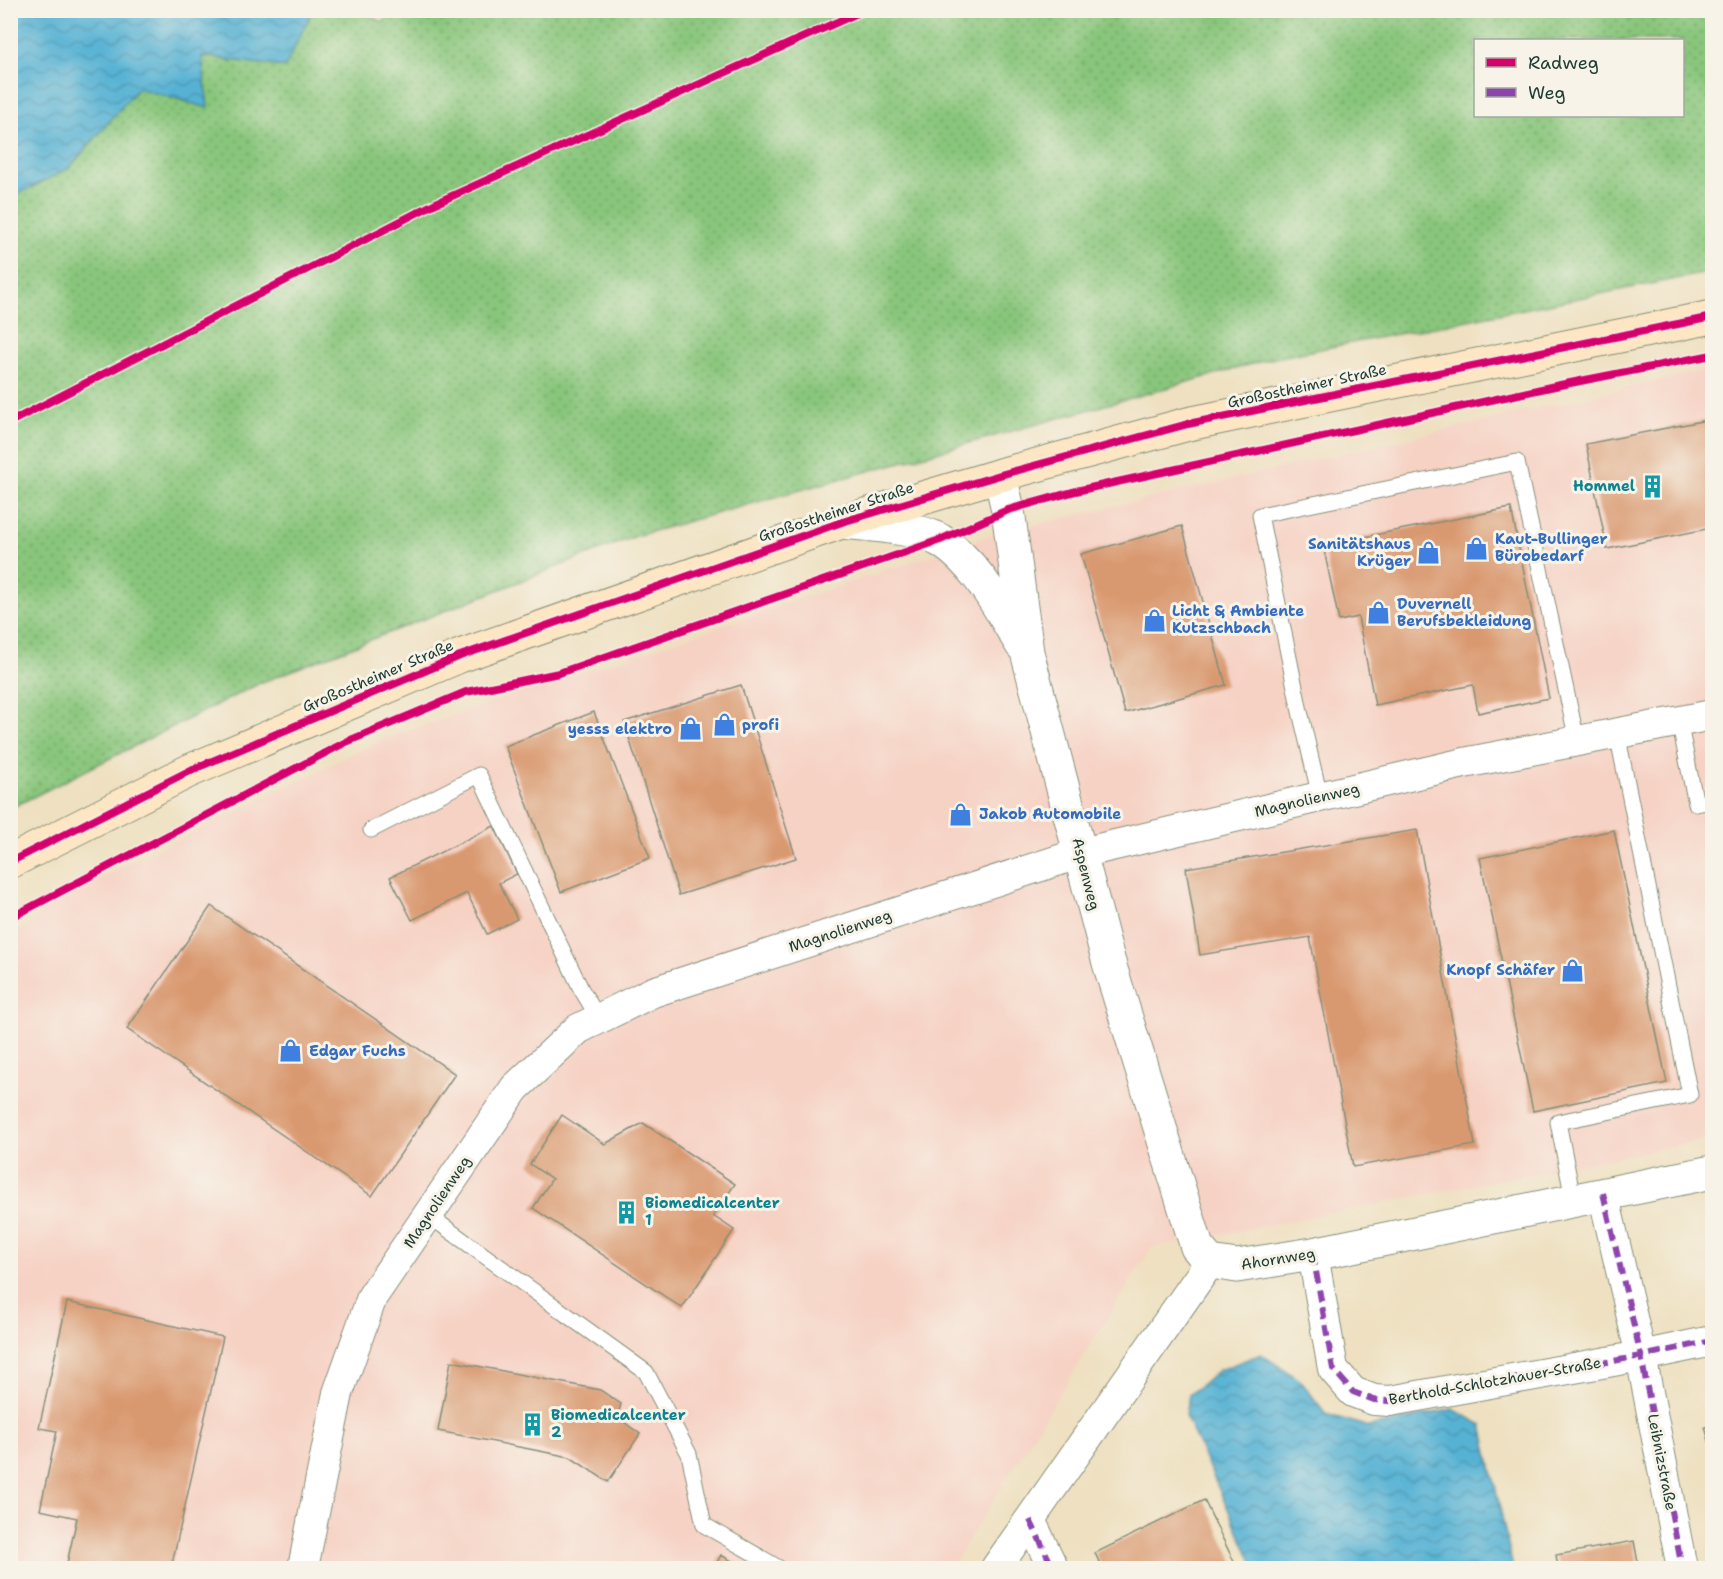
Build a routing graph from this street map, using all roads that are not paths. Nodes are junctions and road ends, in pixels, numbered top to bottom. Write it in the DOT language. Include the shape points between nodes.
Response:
graph roads {
  1 [pos="1713,317"];
  2 [pos="1000,474"];
  3 [pos="842,522"];
  4 [pos="1027,652"];
  5 [pos="1713,715"];
  6 [pos="1678,721"];
  7 [pos="1617,733"];
  8 [pos="1577,741"];
  9 [pos="1320,797"];
  10 [pos="1713,801"];
  11 [pos="371,830"];
  12 [pos="1081,853"];
  13 [pos="10,862"];
  14 [pos="599,1019"];
  15 [pos="1713,1172"];
  16 [pos="1588,1196"];
  17 [pos="428,1215"];
  18 [pos="1313,1254"];
  19 [pos="1210,1262"];
  20 [pos="1713,1341"];
  21 [pos="1641,1356"];
  22 [pos="1030,1520"];
  23 [pos="303,1569"];
  24 [pos="779,1569"];
  25 [pos="996,1569"];
  26 [pos="1053,1569"];
  27 [pos="1682,1569"];
  1 -- 2 [label="main road, Großostheimer Straße" via="1188,424"];
  2 -- 3 [label="main road, Großostheimer Straße"];
  2 -- 4 [label="street, Aspenweg"];
  3 -- 4 [label="street" via="903,528 940,540 974,568"];
  3 -- 13 [label="main road, Großostheimer Straße" via="408,677 189,771"];
  4 -- 12 [label="street, Aspenweg"];
  5 -- 6 [label="street, Magnolienweg"];
  6 -- 7 [label="street, Magnolienweg"];
  6 -- 10 [label="lane" via="1696,804"];
  7 -- 8 [label="street, Magnolienweg"];
  7 -- 16 [label="lane" via="1690,1095 1558,1122"];
  8 -- 9 [label="street, Magnolienweg"];
  8 -- 9 [label="lane" via="1518,462 1260,515"];
  9 -- 12 [label="street, Magnolienweg"];
  11 -- 14 [label="lane" via="479,775"];
  12 -- 14 [label="street, Magnolienweg" via="652,992"];
  12 -- 19 [label="street, Aspenweg" via="1116,988 1197,1247"];
  14 -- 17 [label="street, Magnolienweg" via="578,1029 515,1088"];
  15 -- 16 [label="street, Ahornweg"];
  16 -- 18 [label="street, Ahornweg"];
  16 -- 21 [label="street, Leibnizstraße"];
  17 -- 23 [label="street, Magnolienweg" via="372,1297 338,1393"];
  17 -- 24 [label="lane" via="646,1372 689,1454 704,1525"];
  18 -- 19 [label="street, Ahornweg" via="1237,1266"];
  18 -- 21 [label="street, Berthold-Schlotzhauer-Straße" via="1333,1369 1353,1392 1374,1400 1390,1401"];
  19 -- 22 [label="street"];
  20 -- 21 [label="street"];
  21 -- 27 [label="street, Leibnizstraße"];
  22 -- 25 [label="street"];
  22 -- 26 [label="street"];
}
